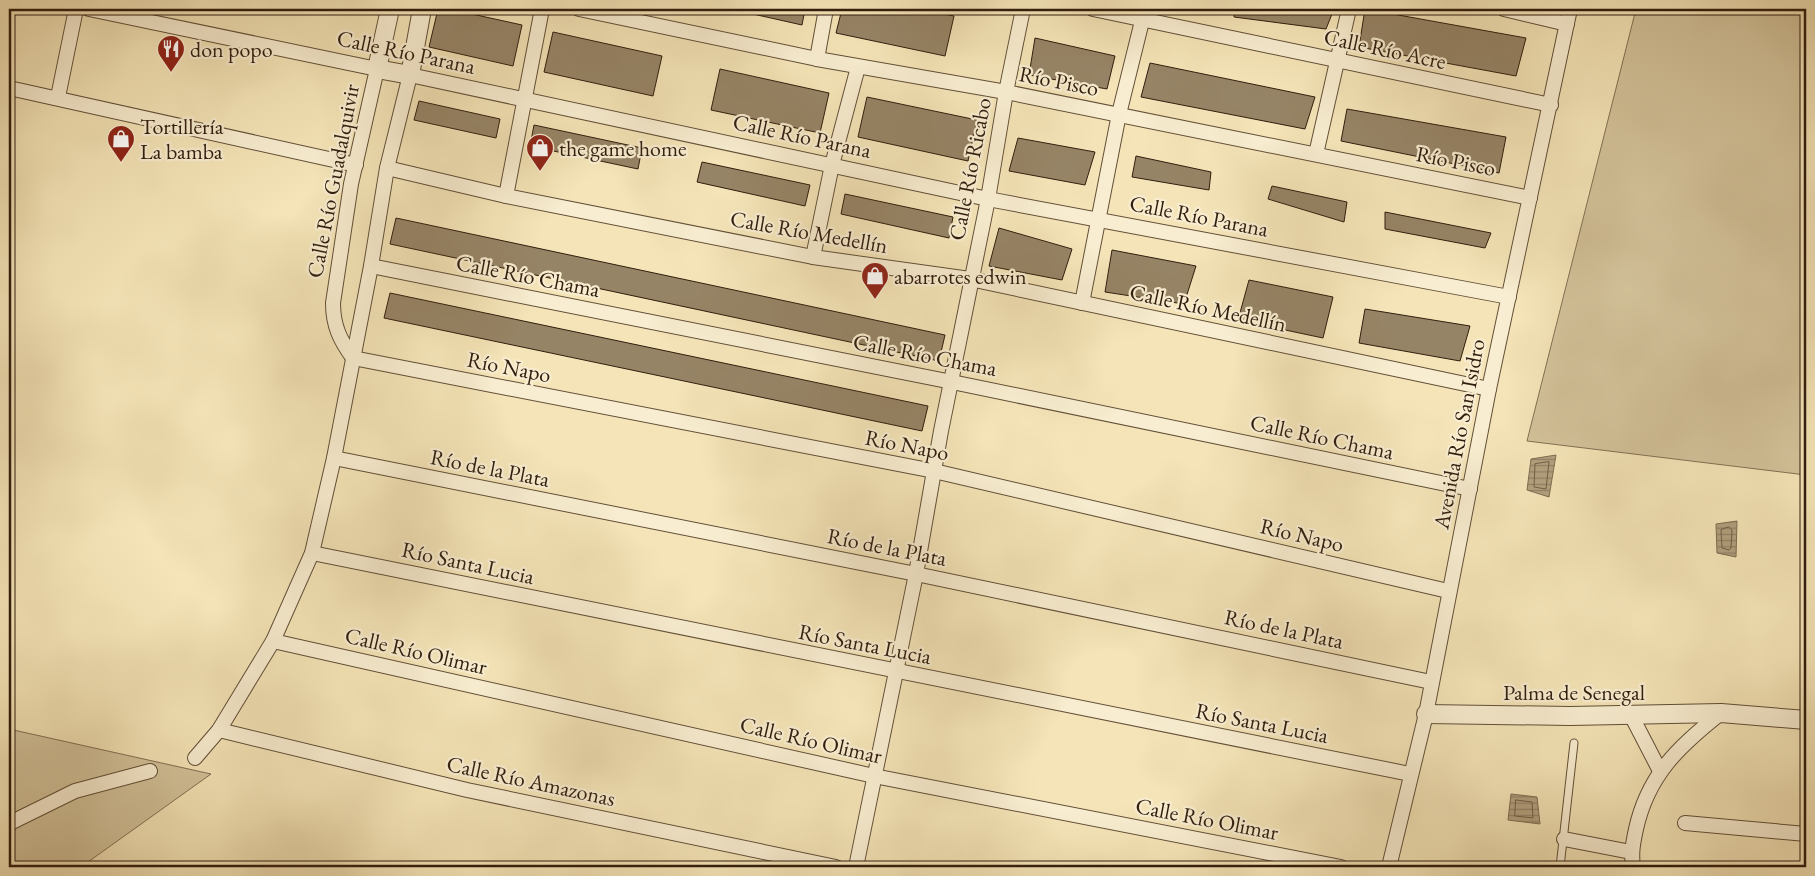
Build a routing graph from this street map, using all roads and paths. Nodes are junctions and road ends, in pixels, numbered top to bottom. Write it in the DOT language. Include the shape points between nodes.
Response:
graph roads {
  1 [pos="76,9"];
  2 [pos="89,9"];
  3 [pos="390,9"];
  4 [pos="422,9"];
  5 [pos="542,9"];
  6 [pos="586,9"];
  7 [pos="826,9"];
  8 [pos="1023,9"];
  9 [pos="1093,9"];
  10 [pos="1349,9"];
  11 [pos="1504,9"];
  12 [pos="1570,9"];
  13 [pos="1144,14"];
  14 [pos="1567,24"];
  15 [pos="816,60"];
  16 [pos="1339,60"];
  17 [pos="858,67"];
  18 [pos="377,69"];
  19 [pos="410,75"];
  20 [pos="9,88"];
  21 [pos="1006,92"];
  22 [pos="58,97"];
  23 [pos="524,101"];
  24 [pos="1551,106"];
  25 [pos="1119,114"];
  26 [pos="1316,154"];
  27 [pos="356,165"];
  28 [pos="832,165"];
  29 [pos="387,168"];
  30 [pos="506,196"];
  31 [pos="1530,198"];
  32 [pos="988,199"];
  33 [pos="1096,220"];
  34 [pos="813,257"];
  35 [pos="372,266"];
  36 [pos="970,279"];
  37 [pos="1509,297"];
  38 [pos="1082,302"];
  39 [pos="353,358"];
  40 [pos="952,382"];
  41 [pos="1489,389"];
  42 [pos="334,458"];
  43 [pos="934,471"];
  44 [pos="1470,489"];
  45 [pos="312,553"];
  46 [pos="916,574"];
  47 [pos="1448,591"];
  48 [pos="274,641"];
  49 [pos="896,672"];
  50 [pos="1431,682"];
  51 [pos="1721,713"];
  52 [pos="1426,714"];
  53 [pos="1631,715"];
  54 [pos="1806,720"];
  55 [pos="218,730"];
  56 [pos="1574,743"];
  57 [pos="195,758"];
  58 [pos="150,771"];
  59 [pos="1660,771"];
  60 [pos="1410,774"];
  61 [pos="874,776"];
  62 [pos="1685,823"];
  63 [pos="9,825"];
  64 [pos="1806,834"];
  65 [pos="1564,839"];
  66 [pos="1631,852"];
  67 [pos="836,867"];
  68 [pos="856,867"];
  69 [pos="1342,867"];
  70 [pos="1389,867"];
  71 [pos="1560,867"];
  72 [pos="1633,867"];
  1 -- 22 [label="street"];
  2 -- 18 [label="street, Calle Río Parana"];
  3 -- 18 [label="street, Calle Río Guadalquivir"];
  4 -- 19 [label="street"];
  5 -- 23 [label="street"];
  6 -- 15 [label="street, Río Pisco"];
  7 -- 15 [label="street"];
  8 -- 21 [label="street, Calle Río Ricabo"];
  9 -- 13 [label="street, Calle Río Acre"];
  10 -- 16 [label="street"];
  11 -- 14 [label="street"];
  12 -- 14 [label="street, Avenida Río San Isidro"];
  13 -- 16 [label="street, Calle Río Acre"];
  13 -- 25 [label="street"];
  14 -- 24 [label="street, Avenida Río San Isidro"];
  15 -- 17 [label="street, Río Pisco"];
  16 -- 24 [label="street, Calle Río Acre"];
  16 -- 26 [label="street"];
  17 -- 21 [label="street, Río Pisco"];
  17 -- 28 [label="street"];
  18 -- 19 [label="street, Calle Río Parana"];
  18 -- 27 [label="street, Calle Río Guadalquivir"];
  19 -- 23 [label="street, Calle Río Parana"];
  19 -- 29 [label="street"];
  20 -- 22 [label="street"];
  21 -- 25 [label="street, Río Pisco"];
  21 -- 32 [label="street, Calle Río Ricabo"];
  22 -- 27 [label="street"];
  23 -- 28 [label="street, Calle Río Parana"];
  23 -- 30 [label="street"];
  24 -- 31 [label="street, Avenida Río San Isidro"];
  25 -- 26 [label="street, Río Pisco"];
  25 -- 33 [label="street"];
  26 -- 31 [label="street, Río Pisco"];
  27 -- 39 [label="street, Calle Río Guadalquivir" via="333,303 338,337"];
  28 -- 32 [label="street, Calle Río Parana"];
  28 -- 34 [label="street"];
  29 -- 30 [label="street, Calle Río Medellín"];
  29 -- 35 [label="street"];
  30 -- 34 [label="street, Calle Río Medellín"];
  31 -- 37 [label="street, Avenida Río San Isidro"];
  32 -- 33 [label="street, Calle Río Parana"];
  32 -- 36 [label="street, Calle Río Ricabo"];
  33 -- 37 [label="street, Calle Río Parana"];
  33 -- 38 [label="street"];
  34 -- 36 [label="street, Calle Río Medellín"];
  35 -- 39 [label="street"];
  35 -- 40 [label="street, Calle Río Chama"];
  36 -- 38 [label="street, Calle Río Medellín"];
  36 -- 40 [label="street, Calle Río Ricabo"];
  37 -- 41 [label="street, Avenida Río San Isidro"];
  38 -- 41 [label="street, Calle Río Medellín"];
  39 -- 42 [label="street"];
  39 -- 43 [label="street, Río Napo"];
  40 -- 43 [label="street, Calle Río Ricabo"];
  40 -- 44 [label="street, Calle Río Chama"];
  41 -- 44 [label="street, Avenida Río San Isidro"];
  42 -- 45 [label="street"];
  42 -- 46 [label="street, Río de la Plata"];
  43 -- 46 [label="street, Calle Río Ricabo"];
  43 -- 47 [label="street, Río Napo"];
  44 -- 47 [label="street, Avenida Río San Isidro"];
  45 -- 48 [label="street"];
  45 -- 49 [label="street, Río Santa Lucia"];
  46 -- 49 [label="street, Calle Río Ricabo"];
  46 -- 50 [label="street, Río de la Plata"];
  47 -- 50 [label="street, Avenida Río San Isidro"];
  48 -- 55 [label="street"];
  48 -- 61 [label="street, Calle Río Olimar"];
  49 -- 60 [label="street, Río Santa Lucia"];
  49 -- 61 [label="street, Calle Río Ricabo"];
  50 -- 52 [label="street, Avenida Río San Isidro"];
  51 -- 53 [label="street, Palma de Senegal"];
  51 -- 54 [label="street, Palma de Senegal"];
  51 -- 59 [label="street" via="1693,735"];
  52 -- 53 [label="street, Palma de Senegal"];
  52 -- 60 [label="street, Avenida Río San Isidro"];
  53 -- 59 [label="street"];
  55 -- 57 [label="street"];
  55 -- 67 [label="street, Calle Río Amazonas" via="467,790"];
  56 -- 65 [label="lane"];
  58 -- 63 [label="street" via="75,791"];
  59 -- 66 [label="street" via="1641,805"];
  60 -- 70 [label="street, Avenida Río San Isidro"];
  61 -- 68 [label="street, Calle Río Ricabo"];
  61 -- 69 [label="street, Calle Río Olimar"];
  62 -- 64 [label="street"];
  65 -- 66 [label="street"];
  65 -- 71 [label="lane"];
  66 -- 72 [label="street"];
}
